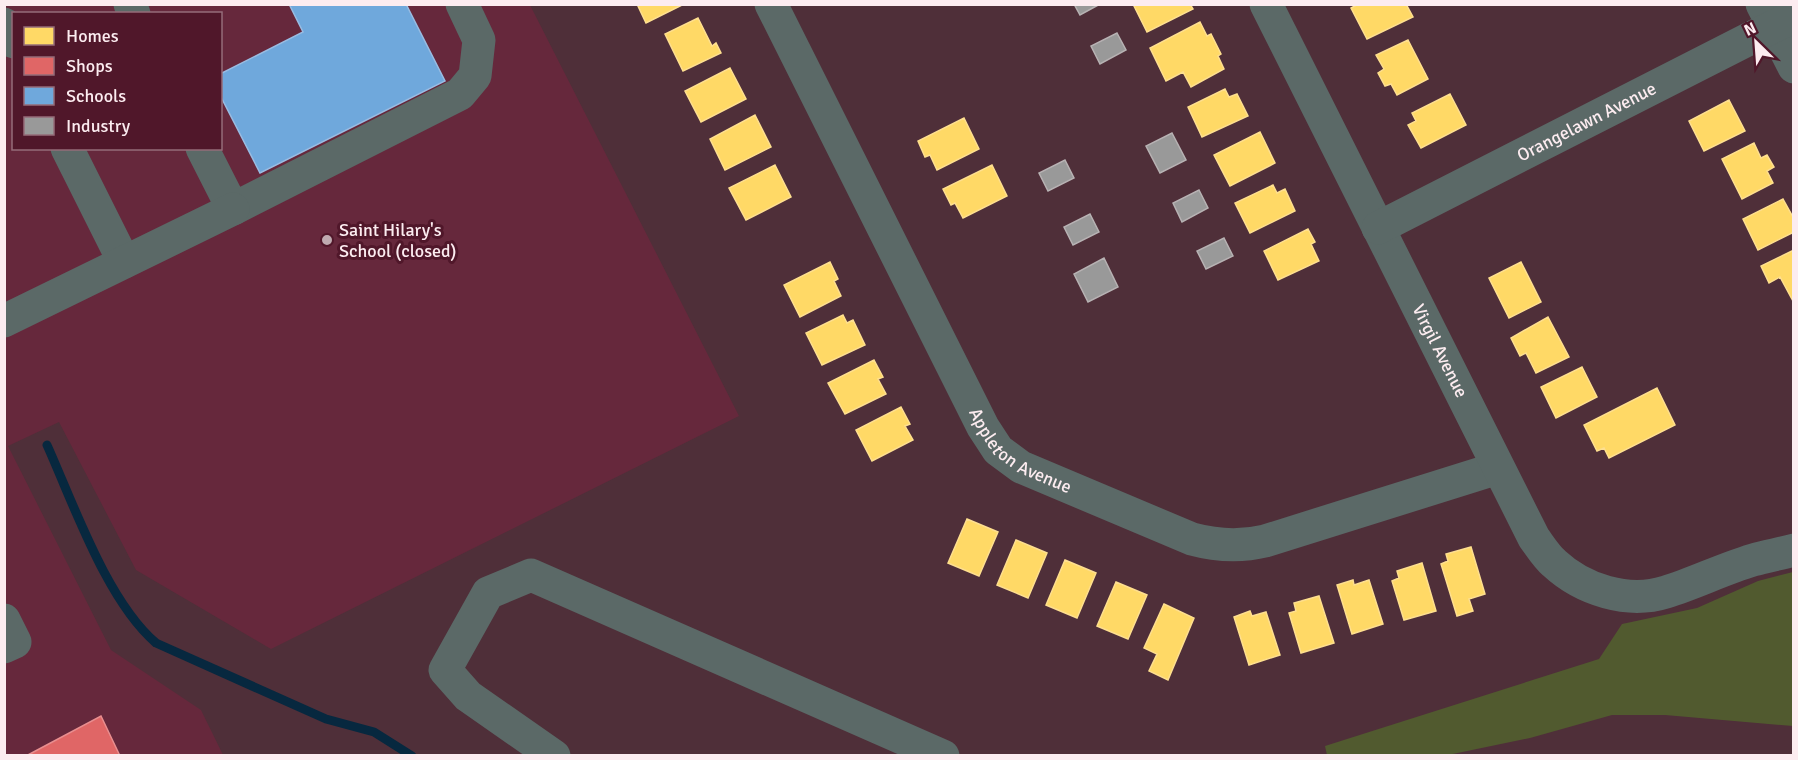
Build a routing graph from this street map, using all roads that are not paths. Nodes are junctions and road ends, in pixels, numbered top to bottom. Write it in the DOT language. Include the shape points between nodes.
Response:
graph roads {
  1 [pos="462,4"];
  2 [pos="771,4"];
  3 [pos="1266,4"];
  4 [pos="1776,16"];
  5 [pos="4,24"];
  6 [pos="12,38"];
  7 [pos="1794,67"];
  8 [pos="68,150"];
  9 [pos="203,150"];
  10 [pos="233,209"];
  11 [pos="1378,228"];
  12 [pos="124,262"];
  13 [pos="4,321"];
  14 [pos="1498,468"];
  15 [pos="1794,550"];
  16 [pos="4,620"];
  17 [pos="4,647"];
  18 [pos="554,756"];
  19 [pos="943,756"];
  1 -- 10 [label="street" via="479,40 475,76 460,94"];
  2 -- 14 [label="street, Appleton Avenue" via="983,427 998,450 1021,467 1192,539 1229,546 1265,541"];
  3 -- 11 [label="street, Virgil Avenue"];
  4 -- 7 [label="street"];
  4 -- 11 [label="street, Orangelawn Avenue"];
  5 -- 6 [label="street"];
  8 -- 12 [label="street"];
  9 -- 10 [label="street"];
  10 -- 12 [label="street"];
  11 -- 14 [label="street, Virgil Avenue"];
  12 -- 13 [label="street"];
  14 -- 15 [label="street, Virgil Avenue" via="1534,538 1552,561 1581,582 1604,591 1646,596 1664,593"];
  16 -- 17 [label="street" via="15,642"];
  18 -- 19 [label="street" via="468,696 445,669 488,593 531,575"];
}
